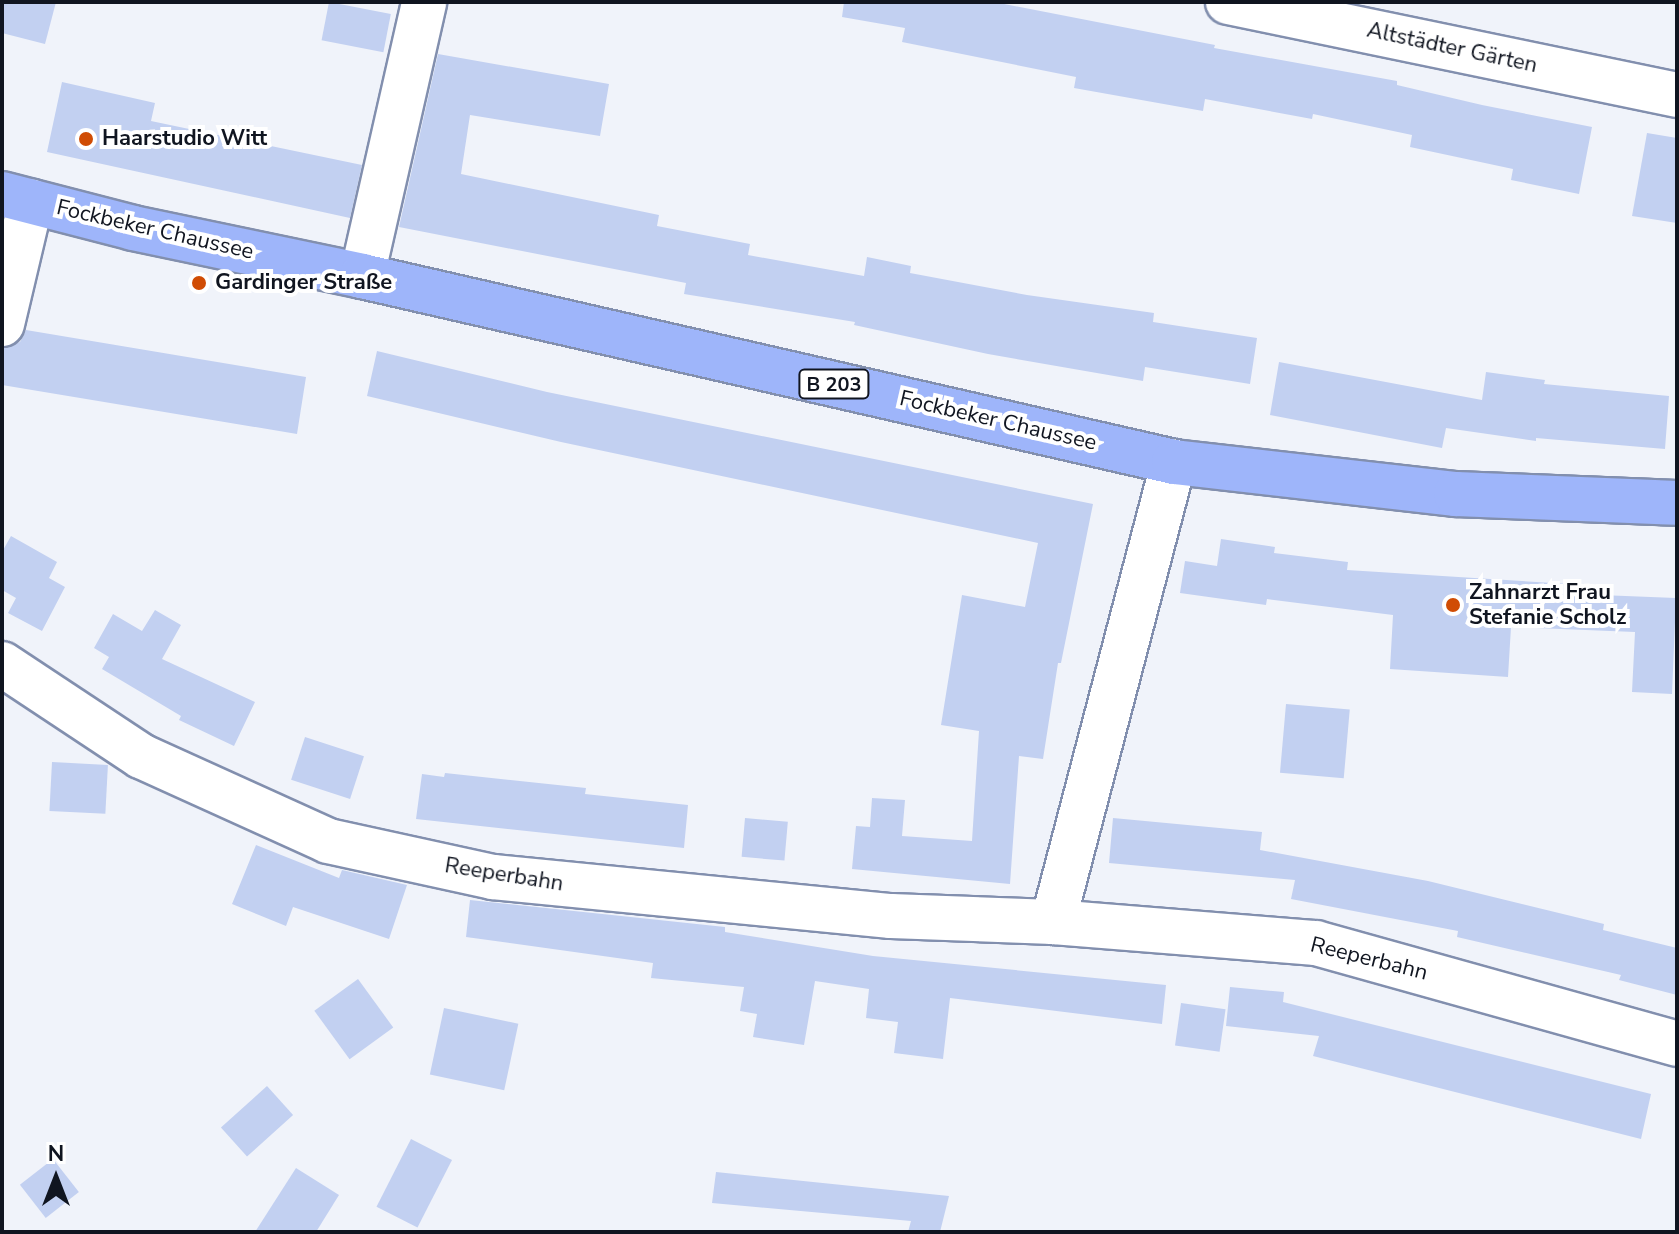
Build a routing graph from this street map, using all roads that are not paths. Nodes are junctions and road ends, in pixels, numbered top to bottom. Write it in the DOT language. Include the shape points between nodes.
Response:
graph roads {
  1 [pos="424,2"];
  2 [pos="1228,2"];
  3 [pos="1677,95"];
  4 [pos="16,197"];
  5 [pos="362,276"];
  6 [pos="2,324"];
  7 [pos="1174,462"];
  8 [pos="1677,503"];
  9 [pos="2,664"];
  10 [pos="1053,922"];
  11 [pos="1677,1044"];
  1 -- 5 [label="street"];
  2 -- 3 [label="street, Altstädter Gärten"];
  4 -- 5 [label="main road, Fockbeker Chaussee / B 203" via="133,228"];
  4 -- 6 [label="street"];
  5 -- 7 [label="main road, Fockbeker Chaussee / B 203"];
  7 -- 8 [label="main road, Fockbeker Chaussee / B 203" via="1456,494"];
  7 -- 10 [label="street"];
  9 -- 10 [label="street, Reeperbahn" via="141,756 328,841 493,877 891,916"];
  10 -- 11 [label="street, Reeperbahn" via="1316,943"];
}
